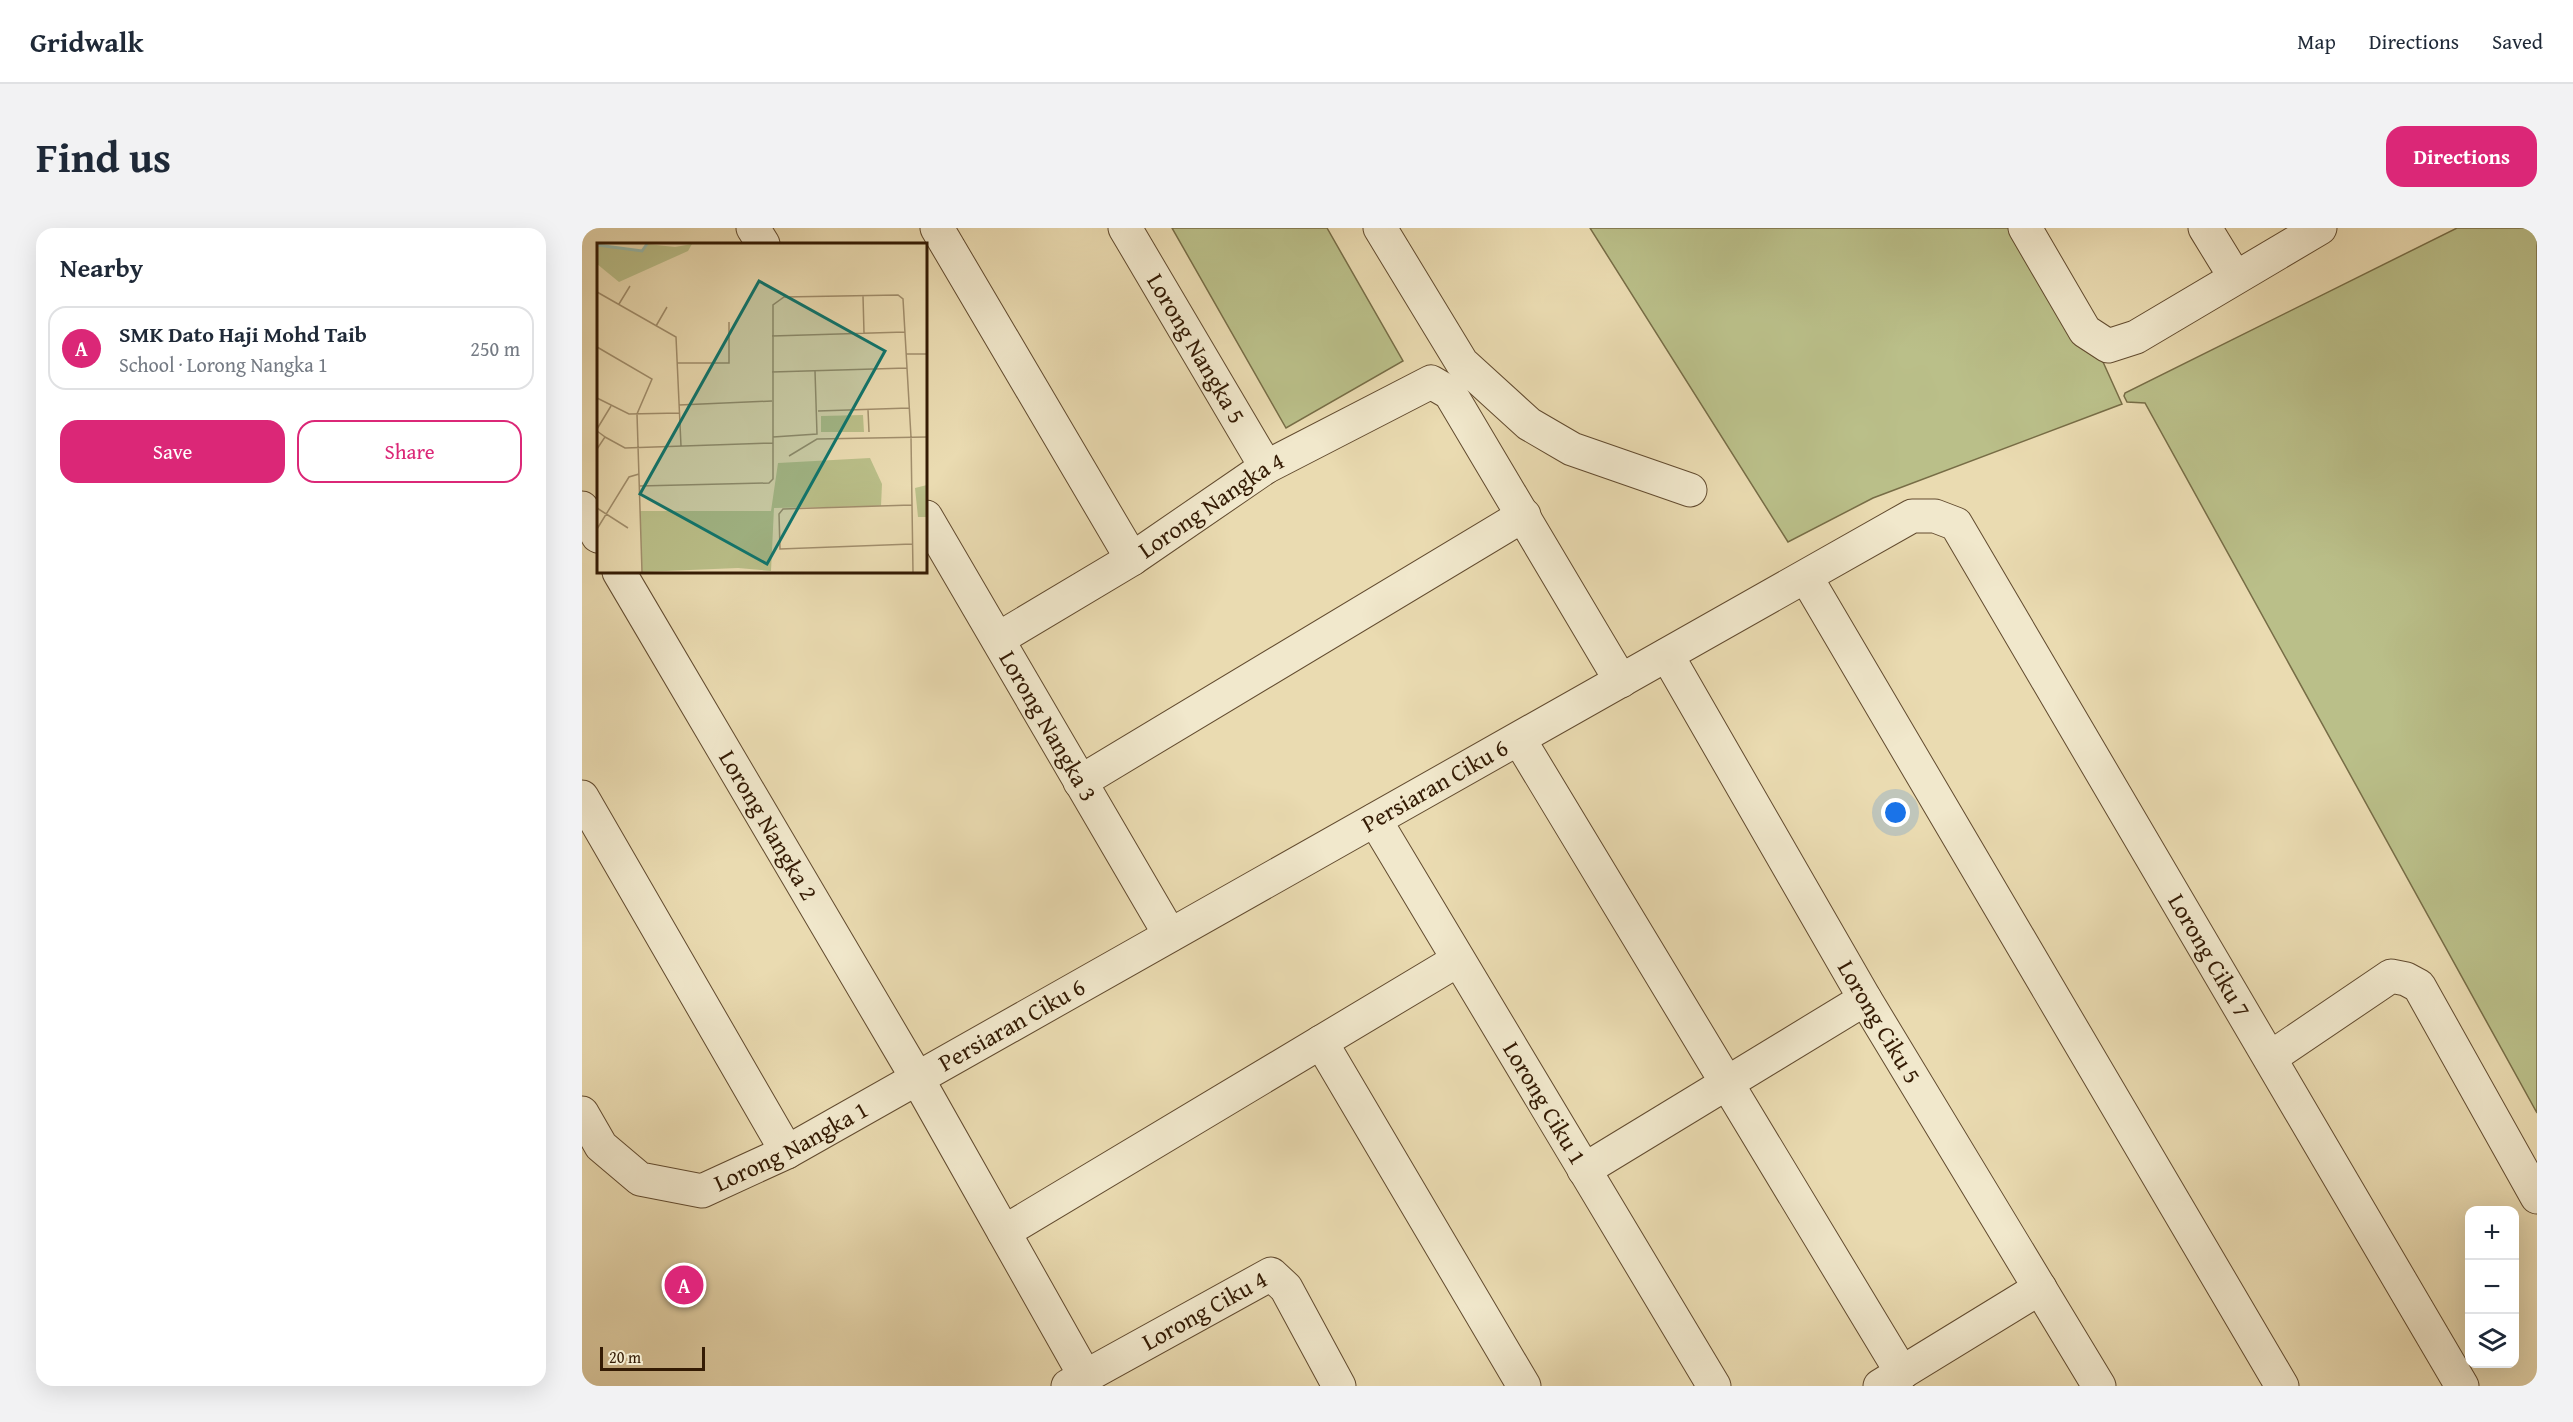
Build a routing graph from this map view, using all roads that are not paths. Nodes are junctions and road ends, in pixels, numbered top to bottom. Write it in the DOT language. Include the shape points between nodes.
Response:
graph roads {
  1 [pos="753,228"];
  2 [pos="937,228"];
  3 [pos="1125,228"];
  4 [pos="1380,228"];
  5 [pos="2025,228"];
  6 [pos="2205,228"];
  7 [pos="2320,228"];
  8 [pos="762,243"];
  9 [pos="2235,277"];
  10 [pos="1266,467"];
  11 [pos="1690,490"];
  12 [pos="582,508"];
  13 [pos="1524,515"];
  14 [pos="927,519"];
  15 [pos="1956,524"];
  16 [pos="597,534"];
  17 [pos="1132,559"];
  18 [pos="620,573"];
  19 [pos="1806,577"];
  20 [pos="998,639"];
  21 [pos="1667,655"];
  22 [pos="1621,681"];
  23 [pos="1519,739"];
  24 [pos="1080,782"];
  25 [pos="582,797"];
  26 [pos="1375,820"];
  27 [pos="1170,935"];
  28 [pos="1458,960"];
  29 [pos="1865,999"];
  30 [pos="1321,1042"];
  31 [pos="2270,1058"];
  32 [pos="917,1078"];
  33 [pos="1727,1083"];
  34 [pos="582,1113"];
  35 [pos="787,1152"];
  36 [pos="1584,1170"];
  37 [pos="2537,1197"];
  38 [pos="1004,1232"];
  39 [pos="2040,1288"];
  40 [pos="1891,1379"];
  41 [pos="1077,1381"];
  42 [pos="1339,1386"];
  43 [pos="1524,1386"];
  44 [pos="1714,1386"];
  45 [pos="2099,1386"];
  46 [pos="2282,1386"];
  47 [pos="2462,1386"];
  1 -- 8 [label="street"];
  2 -- 17 [label="street"];
  3 -- 10 [label="street, Lorong Nangka 5"];
  4 -- 11 [label="street" via="1462,363 1529,424 1572,449"];
  5 -- 9 [label="street" via="2085,331 2108,346 2136,337"];
  6 -- 9 [label="street"];
  7 -- 9 [label="street"];
  10 -- 13 [label="street, Lorong Nangka 4" via="1431,382 1450,393"];
  10 -- 17 [label="street, Lorong Nangka 4"];
  12 -- 16 [label="street"];
  13 -- 22 [label="street"];
  13 -- 24 [label="street"];
  14 -- 20 [label="street, Lorong Nangka 3"];
  15 -- 19 [label="street, Persiaran Ciku 6" via="1935,516 1912,516"];
  15 -- 31 [label="street, Lorong Ciku 7"];
  17 -- 20 [label="street, Lorong Nangka 4"];
  18 -- 32 [label="street, Lorong Nangka 2"];
  19 -- 21 [label="street, Persiaran Ciku 6"];
  19 -- 46 [label="street"];
  20 -- 24 [label="street, Lorong Nangka 3"];
  21 -- 22 [label="street, Persiaran Ciku 6"];
  21 -- 29 [label="street, Lorong Ciku 5"];
  22 -- 23 [label="street, Persiaran Ciku 6"];
  23 -- 26 [label="street, Persiaran Ciku 6"];
  23 -- 33 [label="street"];
  24 -- 27 [label="street, Lorong Nangka 3"];
  25 -- 35 [label="street"];
  26 -- 27 [label="street, Persiaran Ciku 6"];
  26 -- 28 [label="street, Lorong Ciku 1"];
  27 -- 32 [label="street, Persiaran Ciku 6"];
  28 -- 30 [label="street"];
  28 -- 36 [label="street, Lorong Ciku 1"];
  29 -- 33 [label="street"];
  29 -- 39 [label="street, Lorong Ciku 5"];
  30 -- 38 [label="street"];
  30 -- 43 [label="street"];
  31 -- 37 [label="street" via="2391,976 2406,979 2419,986"];
  31 -- 47 [label="street, Lorong Ciku 7"];
  32 -- 35 [label="street, Lorong Nangka 1"];
  32 -- 38 [label="street, Lorong Nangka 2"];
  33 -- 36 [label="street"];
  33 -- 40 [label="street"];
  34 -- 35 [label="street, Lorong Nangka 1" via="601,1146 640,1179 702,1191"];
  36 -- 44 [label="street, Lorong Ciku 1"];
  38 -- 41 [label="street, Lorong Nangka 2"];
  39 -- 40 [label="street"];
  39 -- 45 [label="street, Lorong Ciku 5"];
  41 -- 42 [label="street, Lorong Ciku 4" via="1271,1274 1286,1288"];
}
